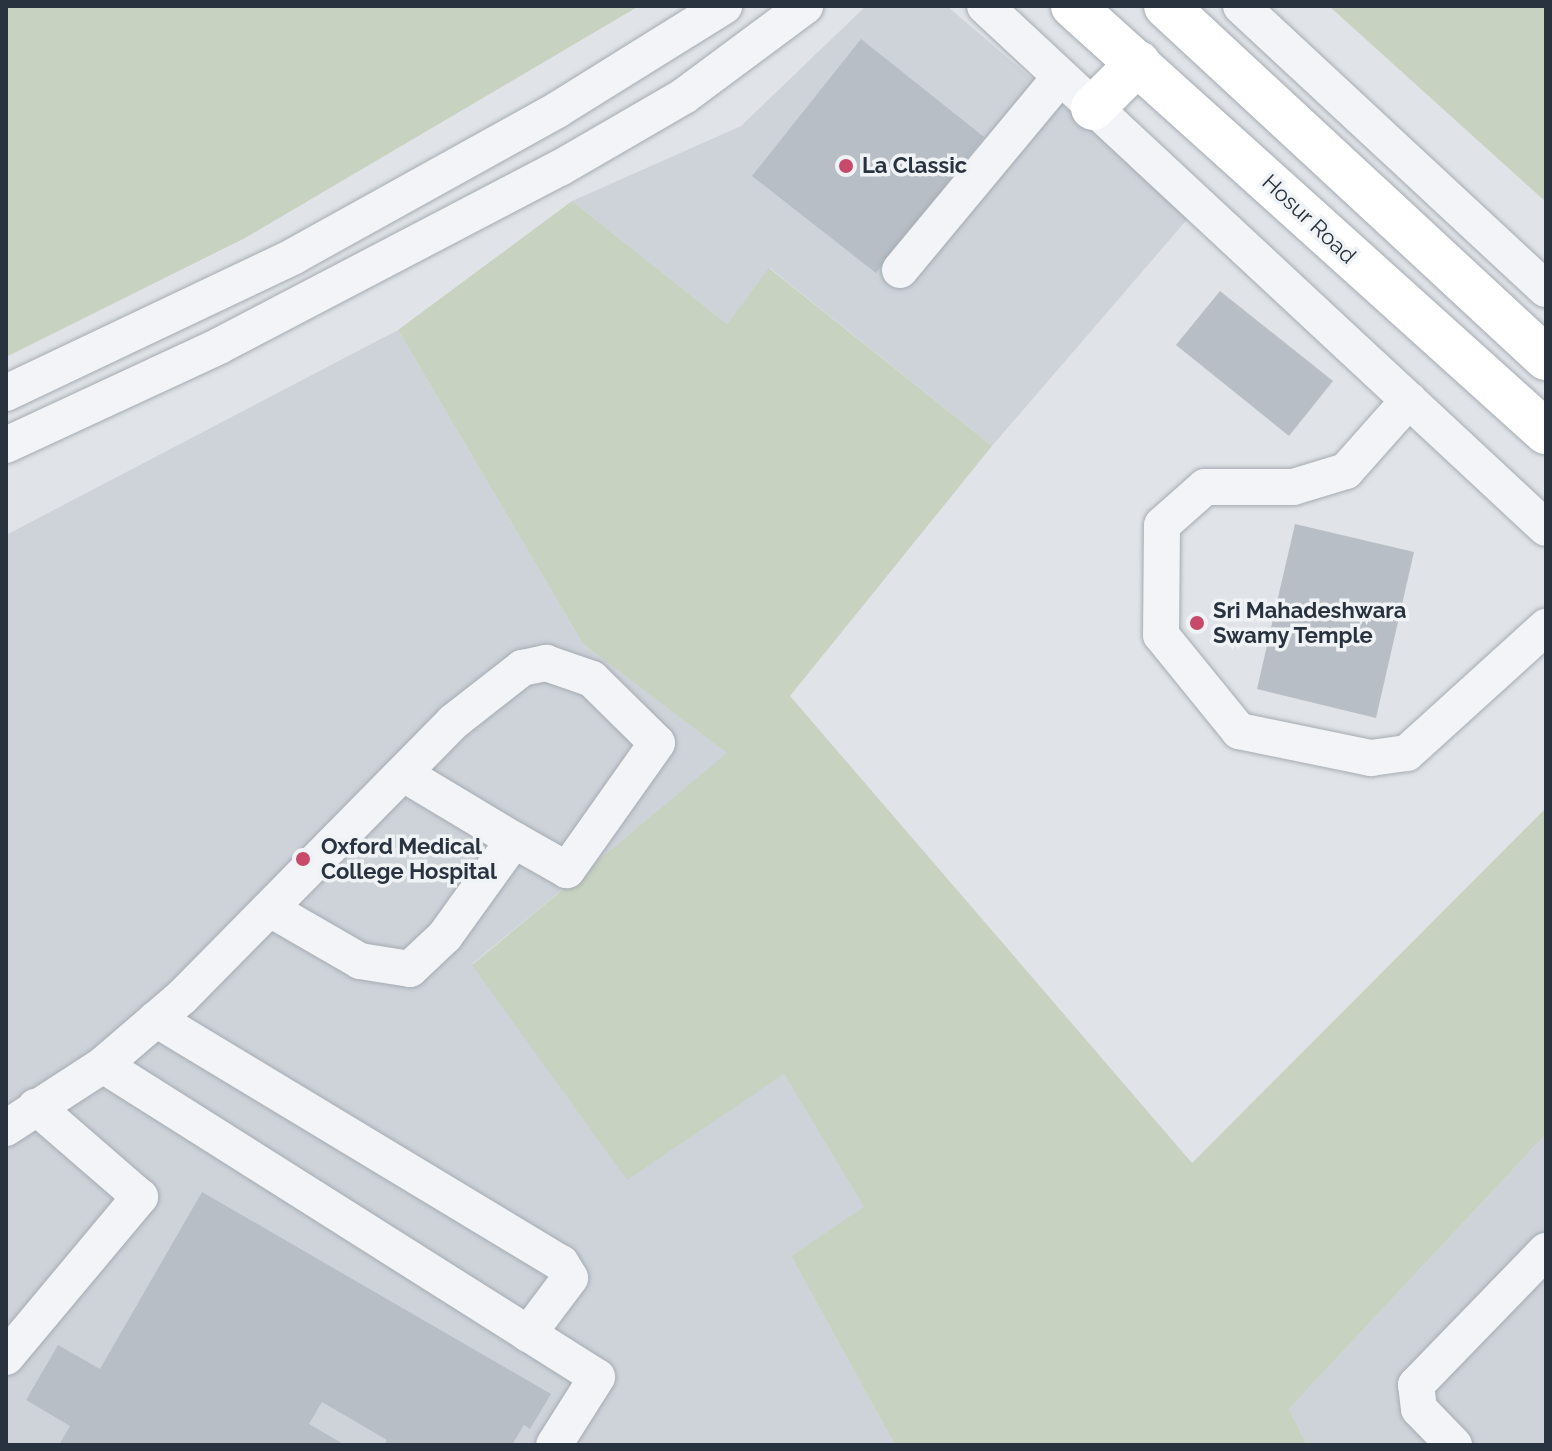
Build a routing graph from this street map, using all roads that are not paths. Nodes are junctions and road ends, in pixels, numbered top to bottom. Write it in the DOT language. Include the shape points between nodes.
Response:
graph roads {
  1 [pos="724,6"];
  2 [pos="805,6"];
  3 [pos="985,6"];
  4 [pos="1073,6"];
  5 [pos="1166,6"];
  6 [pos="1241,6"];
  7 [pos="1138,63"];
  8 [pos="1060,77"];
  9 [pos="1093,108"];
  10 [pos="900,270"];
  11 [pos="1546,289"];
  12 [pos="1546,358"];
  13 [pos="6,393"];
  14 [pos="1409,400"];
  15 [pos="1546,432"];
  16 [pos="6,445"];
  17 [pos="1546,528"];
  18 [pos="1546,627"];
  19 [pos="404,774"];
  20 [pos="514,840"];
  21 [pos="270,909"];
  22 [pos="156,1019"];
  23 [pos="103,1065"];
  24 [pos="36,1107"];
  25 [pos="6,1128"];
  26 [pos="1546,1251"];
  27 [pos="528,1334"];
  28 [pos="6,1357"];
  29 [pos="554,1445"];
  30 [pos="1454,1445"];
  1 -- 13 [label="street" via="557,110 294,256"];
  2 -- 16 [label="street" via="684,96 560,168 219,346"];
  3 -- 8 [label="street"];
  4 -- 7 [label="highway, Hosur Road"];
  5 -- 12 [label="highway"];
  6 -- 11 [label="street"];
  7 -- 9 [label="highway"];
  7 -- 15 [label="highway, Hosur Road"];
  8 -- 9 [label="street"];
  8 -- 10 [label="street"];
  9 -- 14 [label="street"];
  14 -- 17 [label="street"];
  14 -- 18 [label="street" via="1346,471 1293,487 1205,487 1162,525 1161,635 1239,731 1371,758 1407,753"];
  19 -- 20 [label="street"];
  19 -- 20 [label="street" via="453,722 522,668 546,663 592,679 657,743 567,870"];
  19 -- 21 [label="street"];
  20 -- 21 [label="street" via="445,936 410,969 360,961"];
  21 -- 22 [label="street"];
  22 -- 23 [label="street"];
  22 -- 27 [label="street" via="561,1263 570,1278"];
  23 -- 24 [label="street"];
  23 -- 27 [label="street"];
  24 -- 25 [label="street"];
  24 -- 28 [label="street" via="140,1197"];
  26 -- 30 [label="street" via="1416,1385 1419,1409"];
  27 -- 29 [label="street" via="597,1377"];
}
